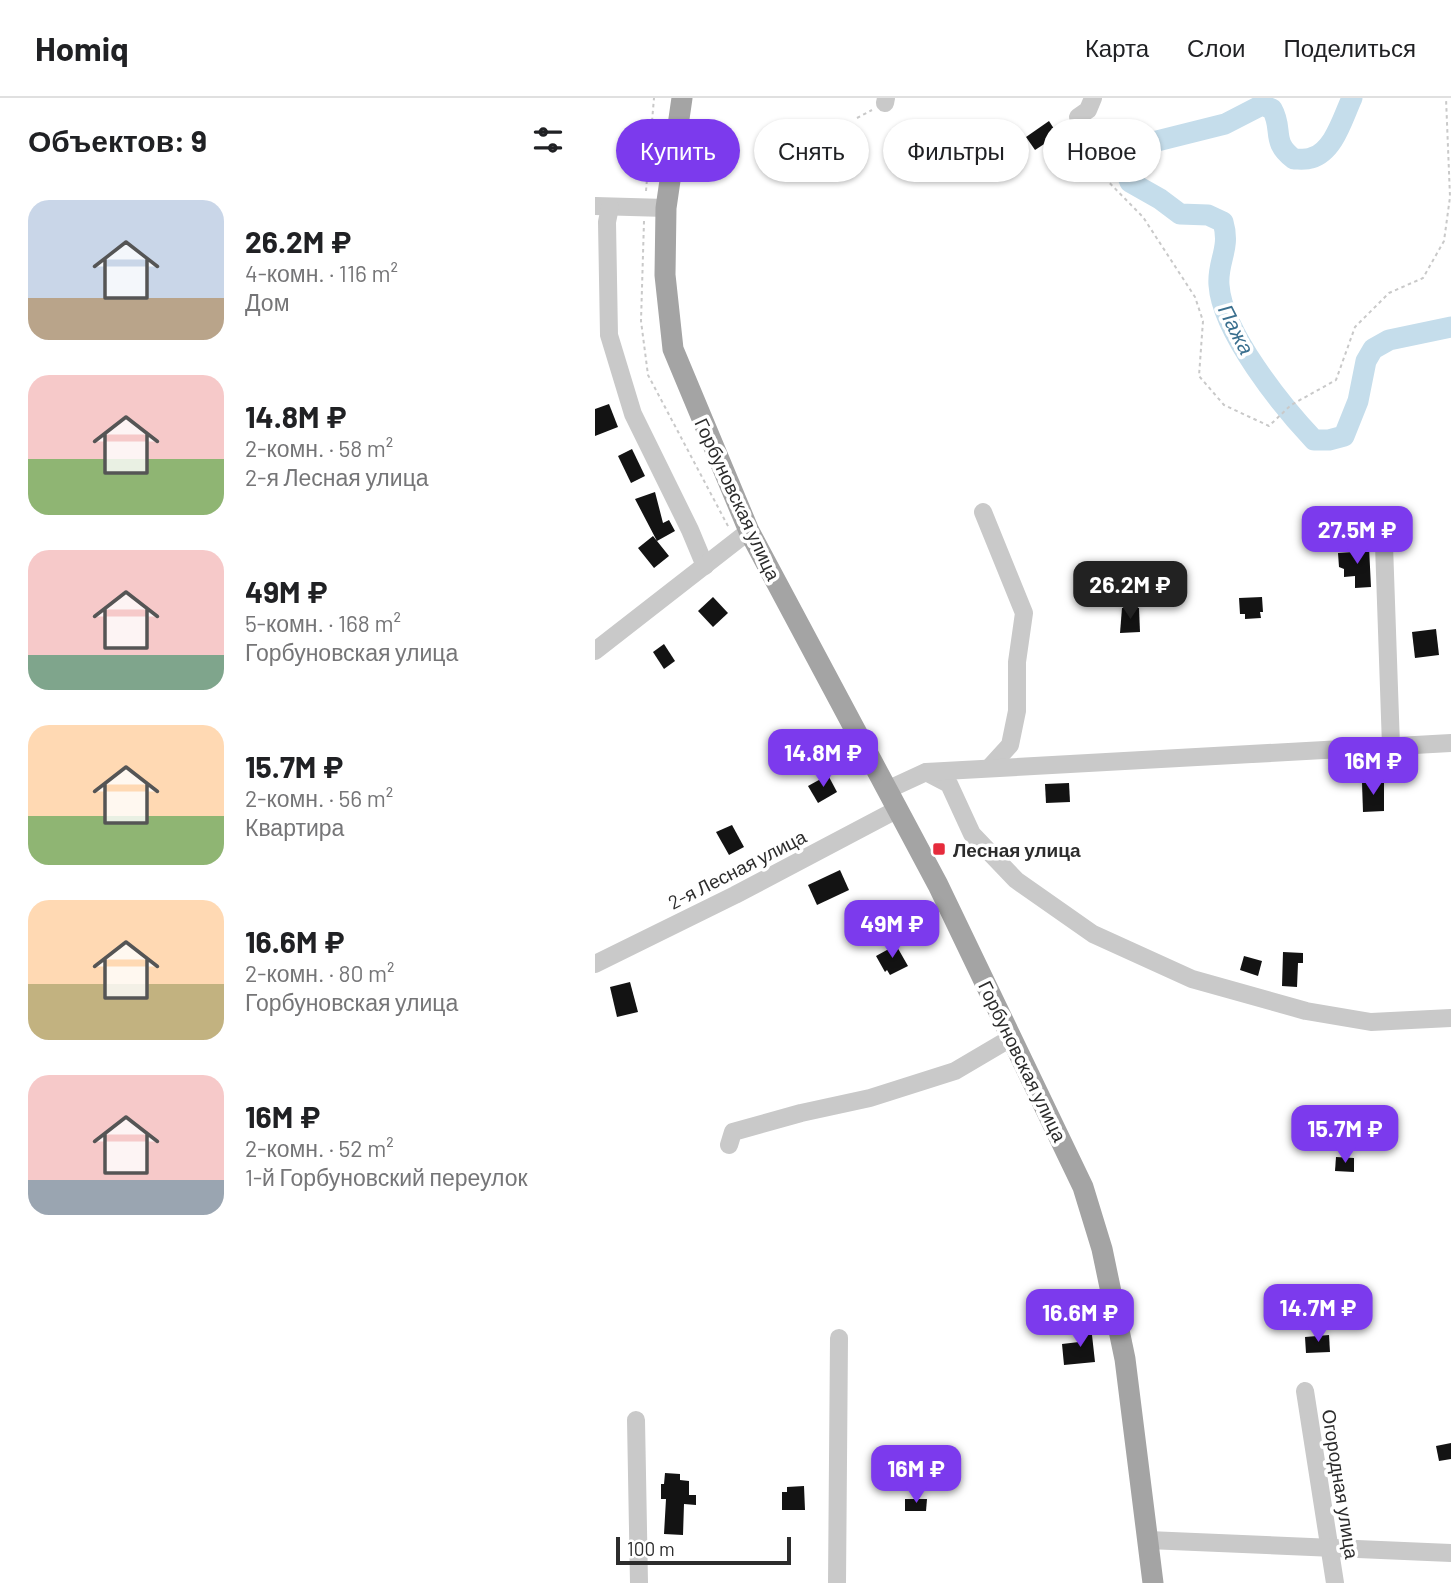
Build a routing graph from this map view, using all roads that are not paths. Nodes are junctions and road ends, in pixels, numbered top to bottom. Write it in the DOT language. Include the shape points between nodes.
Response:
graph roads {
  1 [pos="682,98"];
  2 [pos="602,206"];
  3 [pos="655,208"];
  4 [pos="983,512"];
  5 [pos="1383,516"];
  6 [pos="743,536"];
  7 [pos="705,566"];
  8 [pos="595,652"];
  9 [pos="1451,743"];
  10 [pos="1391,746"];
  11 [pos="989,768"];
  12 [pos="926,772"];
  13 [pos="887,790"];
  14 [pos="898,809"];
  15 [pos="595,964"];
  16 [pos="1451,1018"];
  17 [pos="1011,1038"];
  18 [pos="729,1144"];
  19 [pos="839,1338"];
  20 [pos="1305,1391"];
  21 [pos="636,1420"];
  22 [pos="1148,1540"];
  23 [pos="1330,1547"];
  24 [pos="1451,1553"];
  25 [pos="639,1583"];
  26 [pos="837,1583"];
  27 [pos="1153,1583"];
  28 [pos="1335,1583"];
  1 -- 3 [label="main road, Горбуновская улица"];
  2 -- 3 [label="street"];
  2 -- 7 [label="street" via="607,222 609,335 633,414"];
  3 -- 6 [label="main road, Горбуновская улица" via="673,349"];
  4 -- 11 [label="street" via="1024,613 1010,745"];
  5 -- 10 [label="street"];
  6 -- 7 [label="street"];
  6 -- 13 [label="main road, Горбуновская улица"];
  7 -- 8 [label="street"];
  9 -- 10 [label="street"];
  10 -- 11 [label="street"];
  11 -- 12 [label="street"];
  12 -- 13 [label="street"];
  12 -- 16 [label="street" via="949,784 972,834 1016,880 1093,934 1192,979 1306,1011 1371,1022"];
  13 -- 14 [label="main road, Горбуновская улица"];
  14 -- 15 [label="street, 2-я Лесная улица"];
  14 -- 17 [label="main road, Горбуновская улица"];
  17 -- 18 [label="street" via="955,1071 870,1098 733,1132"];
  17 -- 22 [label="main road, Горбуновская улица" via="1083,1187 1103,1249 1125,1359"];
  19 -- 26 [label="street"];
  20 -- 23 [label="street, Огородная улица"];
  21 -- 25 [label="street"];
  22 -- 23 [label="street"];
  22 -- 27 [label="main road, Горбуновская улица"];
  23 -- 24 [label="street"];
  23 -- 28 [label="street, Огородная улица"];
}
